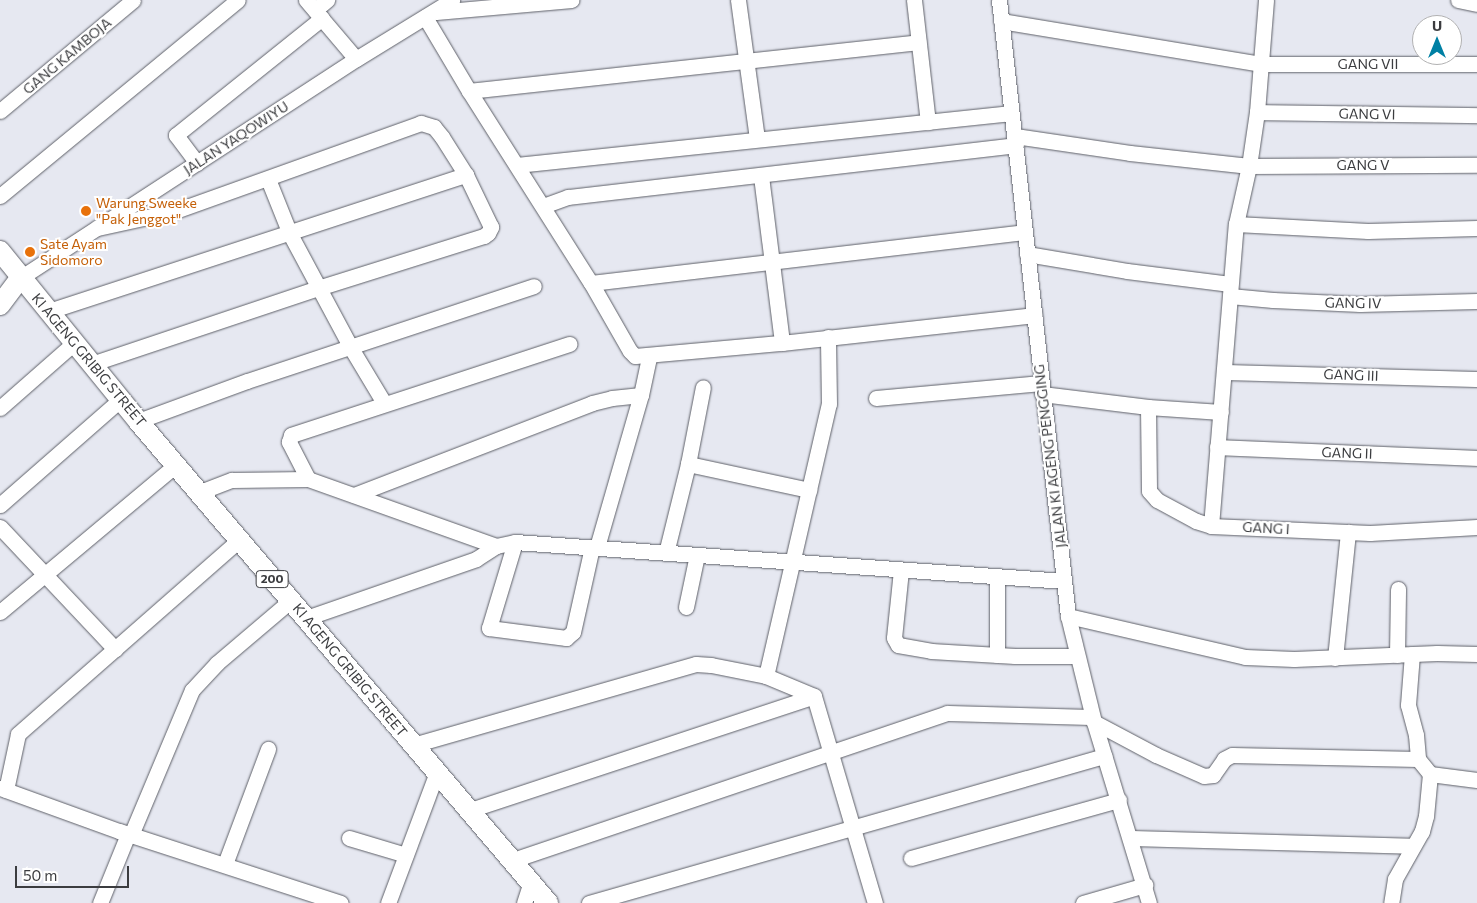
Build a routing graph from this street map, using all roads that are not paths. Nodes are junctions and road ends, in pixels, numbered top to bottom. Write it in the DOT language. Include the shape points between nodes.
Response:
graph roads {
  1 [pos="133,0"];
  2 [pos="238,0"];
  3 [pos="327,0"];
  4 [pos="452,0"];
  5 [pos="571,0"];
  6 [pos="738,0"];
  7 [pos="914,0"];
  8 [pos="999,0"];
  9 [pos="1266,0"];
  10 [pos="1460,0"];
  11 [pos="1477,4"];
  12 [pos="314,10"];
  13 [pos="430,14"];
  14 [pos="1001,21"];
  15 [pos="918,42"];
  16 [pos="356,60"];
  17 [pos="746,60"];
  18 [pos="1260,64"];
  19 [pos="1477,64"];
  20 [pos="469,91"];
  21 [pos="0,111"];
  22 [pos="1257,112"];
  23 [pos="1011,113"];
  24 [pos="1477,115"];
  25 [pos="928,122"];
  26 [pos="757,138"];
  27 [pos="1016,140"];
  28 [pos="197,163"];
  29 [pos="517,165"];
  30 [pos="1477,165"];
  31 [pos="1249,166"];
  32 [pos="466,175"];
  33 [pos="761,176"];
  34 [pos="268,179"];
  35 [pos="0,196"];
  36 [pos="543,206"];
  37 [pos="1236,224"];
  38 [pos="97,228"];
  39 [pos="1477,228"];
  40 [pos="1024,232"];
  41 [pos="290,234"];
  42 [pos="0,251"];
  43 [pos="1026,254"];
  44 [pos="772,263"];
  45 [pos="20,278"];
  46 [pos="591,283"];
  47 [pos="534,286"];
  48 [pos="318,288"];
  49 [pos="1230,290"];
  50 [pos="1477,302"];
  51 [pos="0,305"];
  52 [pos="49,311"];
  53 [pos="1034,315"];
  54 [pos="828,337"];
  55 [pos="74,343"];
  56 [pos="782,343"];
  57 [pos="569,344"];
  58 [pos="351,348"];
  59 [pos="649,356"];
  60 [pos="91,364"];
  61 [pos="1224,372"];
  62 [pos="1477,379"];
  63 [pos="703,387"];
  64 [pos="1042,389"];
  65 [pos="641,395"];
  66 [pos="876,398"];
  67 [pos="121,399"];
  68 [pos="384,403"];
  69 [pos="1148,407"];
  70 [pos="0,408"];
  71 [pos="1221,412"];
  72 [pos="138,421"];
  73 [pos="1217,447"];
  74 [pos="1477,458"];
  75 [pos="177,464"];
  76 [pos="688,464"];
  77 [pos="308,479"];
  78 [pos="810,490"];
  79 [pos="200,492"];
  80 [pos="354,495"];
  81 [pos="0,505"];
  82 [pos="1212,526"];
  83 [pos="0,527"];
  84 [pos="1477,527"];
  85 [pos="1348,532"];
  86 [pos="239,540"];
  87 [pos="515,542"];
  88 [pos="496,546"];
  89 [pos="594,547"];
  90 [pos="666,553"];
  91 [pos="697,555"];
  92 [pos="793,562"];
  93 [pos="901,570"];
  94 [pos="45,574"];
  95 [pos="997,576"];
  96 [pos="1064,580"];
  97 [pos="1398,589"];
  98 [pos="290,601"];
  99 [pos="686,607"];
  100 [pos="0,612"];
  101 [pos="1068,616"];
  102 [pos="306,618"];
  103 [pos="115,649"];
  104 [pos="1477,654"];
  105 [pos="997,655"];
  106 [pos="1405,655"];
  107 [pos="1076,656"];
  108 [pos="1335,658"];
  109 [pos="766,676"];
  110 [pos="814,696"];
  111 [pos="1093,719"];
  112 [pos="413,745"];
  113 [pos="268,749"];
  114 [pos="831,752"];
  115 [pos="1104,756"];
  116 [pos="1418,759"];
  117 [pos="437,772"];
  118 [pos="1430,774"];
  119 [pos="1477,780"];
  120 [pos="3,789"];
  121 [pos="1119,800"];
  122 [pos="470,810"];
  123 [pos="853,828"];
  124 [pos="129,834"];
  125 [pos="349,838"];
  126 [pos="1130,838"];
  127 [pos="1412,846"];
  128 [pos="406,855"];
  129 [pos="911,858"];
  130 [pos="513,860"];
  131 [pos="225,864"];
  132 [pos="531,882"];
  133 [pos="1144,885"];
  134 [pos="872,902"];
  135 [pos="100,903"];
  136 [pos="341,903"];
  137 [pos="388,903"];
  138 [pos="524,903"];
  139 [pos="548,903"];
  140 [pos="589,903"];
  141 [pos="1083,903"];
  142 [pos="1149,903"];
  143 [pos="1391,903"];
  1 -- 21 [label="street, GANG KAMBOJA"];
  2 -- 35 [label="street"];
  3 -- 12 [label="street"];
  4 -- 13 [label="street, JALAN YAQOWIYU"];
  5 -- 13 [label="street"];
  6 -- 17 [label="street"];
  7 -- 15 [label="street"];
  8 -- 14 [label="street, JALAN KI AGENG PENGGING"];
  9 -- 18 [label="street"];
  10 -- 11 [label="street"];
  12 -- 16 [label="street"];
  12 -- 28 [label="street" via="176,135"];
  13 -- 16 [label="street, JALAN YAQOWIYU"];
  13 -- 20 [label="street"];
  14 -- 18 [label="street, GANG VII"];
  14 -- 23 [label="street, JALAN KI AGENG PENGGING"];
  15 -- 17 [label="street"];
  15 -- 25 [label="street"];
  16 -- 28 [label="street, JALAN YAQOWIYU"];
  17 -- 20 [label="street"];
  17 -- 26 [label="street"];
  18 -- 19 [label="street, GANG VII"];
  18 -- 22 [label="street"];
  20 -- 29 [label="street"];
  22 -- 24 [label="street, GANG VI"];
  22 -- 31 [label="street"];
  23 -- 25 [label="street"];
  23 -- 27 [label="street, JALAN KI AGENG PENGGING"];
  25 -- 26 [label="street"];
  26 -- 29 [label="street"];
  27 -- 31 [label="street, GANG V"];
  27 -- 33 [label="street, GANG V"];
  27 -- 40 [label="street, JALAN KI AGENG PENGGING"];
  28 -- 38 [label="street, JALAN YAQOWIYU"];
  29 -- 36 [label="street"];
  30 -- 31 [label="street, GANG V"];
  31 -- 37 [label="street"];
  32 -- 34 [label="street" via="434,127 421,123"];
  32 -- 41 [label="street"];
  32 -- 48 [label="street" via="490,223 488,234"];
  33 -- 36 [label="street, GANG V" via="568,197"];
  33 -- 44 [label="street"];
  34 -- 38 [label="street" via="160,215"];
  34 -- 41 [label="street"];
  36 -- 46 [label="street"];
  37 -- 39 [label="street" via="1368,231"];
  37 -- 49 [label="street"];
  38 -- 45 [label="street, JALAN YAQOWIYU"];
  40 -- 43 [label="street, JALAN KI AGENG PENGGING"];
  40 -- 44 [label="street"];
  41 -- 48 [label="street"];
  41 -- 52 [label="street"];
  42 -- 45 [label="main road, KI AGENG GRIBIG STREET / 200"];
  43 -- 49 [label="street, GANG IV"];
  43 -- 53 [label="street, JALAN KI AGENG PENGGING"];
  44 -- 46 [label="street"];
  44 -- 56 [label="street"];
  45 -- 51 [label="main road"];
  45 -- 52 [label="main road, KI AGENG GRIBIG STREET / 200"];
  46 -- 59 [label="street" via="630,350 635,356"];
  47 -- 58 [label="street"];
  48 -- 58 [label="street"];
  48 -- 60 [label="street"];
  49 -- 50 [label="street, GANG IV" via="1273,300 1360,304"];
  49 -- 61 [label="street"];
  52 -- 55 [label="main road, KI AGENG GRIBIG STREET / 200"];
  53 -- 54 [label="street"];
  53 -- 64 [label="street, JALAN KI AGENG PENGGING"];
  54 -- 56 [label="street"];
  54 -- 78 [label="street" via="829,404"];
  55 -- 60 [label="main road, KI AGENG GRIBIG STREET / 200"];
  55 -- 70 [label="street"];
  56 -- 59 [label="street"];
  57 -- 68 [label="street"];
  58 -- 68 [label="street"];
  58 -- 72 [label="street" via="247,381"];
  59 -- 65 [label="street"];
  60 -- 67 [label="main road, KI AGENG GRIBIG STREET / 200"];
  61 -- 62 [label="street, GANG III"];
  61 -- 71 [label="street"];
  63 -- 76 [label="street"];
  64 -- 66 [label="street"];
  64 -- 69 [label="street"];
  64 -- 96 [label="street, JALAN KI AGENG PENGGING"];
  65 -- 80 [label="street" via="592,403"];
  65 -- 89 [label="street"];
  67 -- 72 [label="main road, KI AGENG GRIBIG STREET / 200"];
  67 -- 81 [label="street"];
  68 -- 77 [label="street" via="291,435 289,442"];
  69 -- 71 [label="street"];
  69 -- 82 [label="street, GANG I" via="1149,491 1157,500"];
  71 -- 73 [label="street"];
  72 -- 75 [label="main road, KI AGENG GRIBIG STREET / 200"];
  73 -- 74 [label="street, GANG II"];
  73 -- 82 [label="street"];
  75 -- 79 [label="main road, KI AGENG GRIBIG STREET / 200"];
  75 -- 94 [label="street"];
  76 -- 78 [label="street"];
  76 -- 90 [label="street"];
  77 -- 79 [label="street" via="232,480"];
  77 -- 80 [label="street"];
  78 -- 92 [label="street"];
  79 -- 86 [label="main road, KI AGENG GRIBIG STREET / 200"];
  80 -- 88 [label="street"];
  82 -- 85 [label="street, GANG I"];
  83 -- 94 [label="street"];
  84 -- 85 [label="street, GANG I"];
  85 -- 108 [label="street"];
  86 -- 98 [label="main road, KI AGENG GRIBIG STREET / 200"];
  86 -- 103 [label="street"];
  87 -- 88 [label="street"];
  87 -- 89 [label="street"];
  87 -- 89 [label="street" via="489,628 566,638 573,632"];
  88 -- 102 [label="street" via="476,559"];
  89 -- 90 [label="street"];
  90 -- 91 [label="street"];
  91 -- 92 [label="street"];
  91 -- 99 [label="street"];
  92 -- 93 [label="street"];
  92 -- 109 [label="street"];
  93 -- 95 [label="street"];
  93 -- 105 [label="street" via="894,638 898,645 932,651"];
  94 -- 100 [label="street"];
  94 -- 103 [label="street"];
  95 -- 96 [label="street"];
  95 -- 105 [label="street"];
  96 -- 101 [label="street, JALAN KI AGENG PENGGING"];
  97 -- 106 [label="street"];
  98 -- 102 [label="main road, KI AGENG GRIBIG STREET / 200"];
  98 -- 124 [label="street" via="208,670 192,690"];
  101 -- 107 [label="street, JALAN KI AGENG PENGGING"];
  101 -- 108 [label="street" via="1245,657"];
  102 -- 112 [label="main road, KI AGENG GRIBIG STREET / 200"];
  103 -- 120 [label="street" via="18,734"];
  104 -- 106 [label="street"];
  105 -- 107 [label="street"];
  106 -- 108 [label="street"];
  106 -- 116 [label="street" via="1408,705"];
  107 -- 111 [label="street, JALAN KI AGENG PENGGING"];
  109 -- 110 [label="street"];
  109 -- 112 [label="street" via="696,664"];
  110 -- 114 [label="street"];
  110 -- 122 [label="street"];
  111 -- 114 [label="street" via="947,713"];
  111 -- 115 [label="street, JALAN KI AGENG PENGGING"];
  111 -- 116 [label="street" via="1156,755 1204,776 1213,776 1224,758 1232,754"];
  112 -- 117 [label="main road, KI AGENG GRIBIG STREET / 200"];
  113 -- 131 [label="street"];
  114 -- 123 [label="street"];
  114 -- 130 [label="street"];
  115 -- 121 [label="street, JALAN KI AGENG PENGGING"];
  115 -- 123 [label="street"];
  116 -- 118 [label="street"];
  117 -- 122 [label="main road, KI AGENG GRIBIG STREET / 200"];
  117 -- 128 [label="street"];
  118 -- 119 [label="street"];
  118 -- 127 [label="street" via="1426,816 1422,831"];
  120 -- 124 [label="street"];
  121 -- 126 [label="street, JALAN KI AGENG PENGGING"];
  121 -- 129 [label="street"];
  122 -- 130 [label="main road, KI AGENG GRIBIG STREET / 200"];
  123 -- 134 [label="street"];
  123 -- 140 [label="street"];
  124 -- 131 [label="street"];
  124 -- 135 [label="street"];
  125 -- 128 [label="street"];
  126 -- 127 [label="street"];
  126 -- 133 [label="street, JALAN KI AGENG PENGGING"];
  127 -- 143 [label="street" via="1395,879"];
  128 -- 137 [label="street"];
  130 -- 132 [label="main road, KI AGENG GRIBIG STREET / 200"];
  131 -- 136 [label="street"];
  132 -- 138 [label="street"];
  132 -- 139 [label="main road, KI AGENG GRIBIG STREET / 200"];
  133 -- 141 [label="street"];
  133 -- 142 [label="street, JALAN KI AGENG PENGGING"];
}
